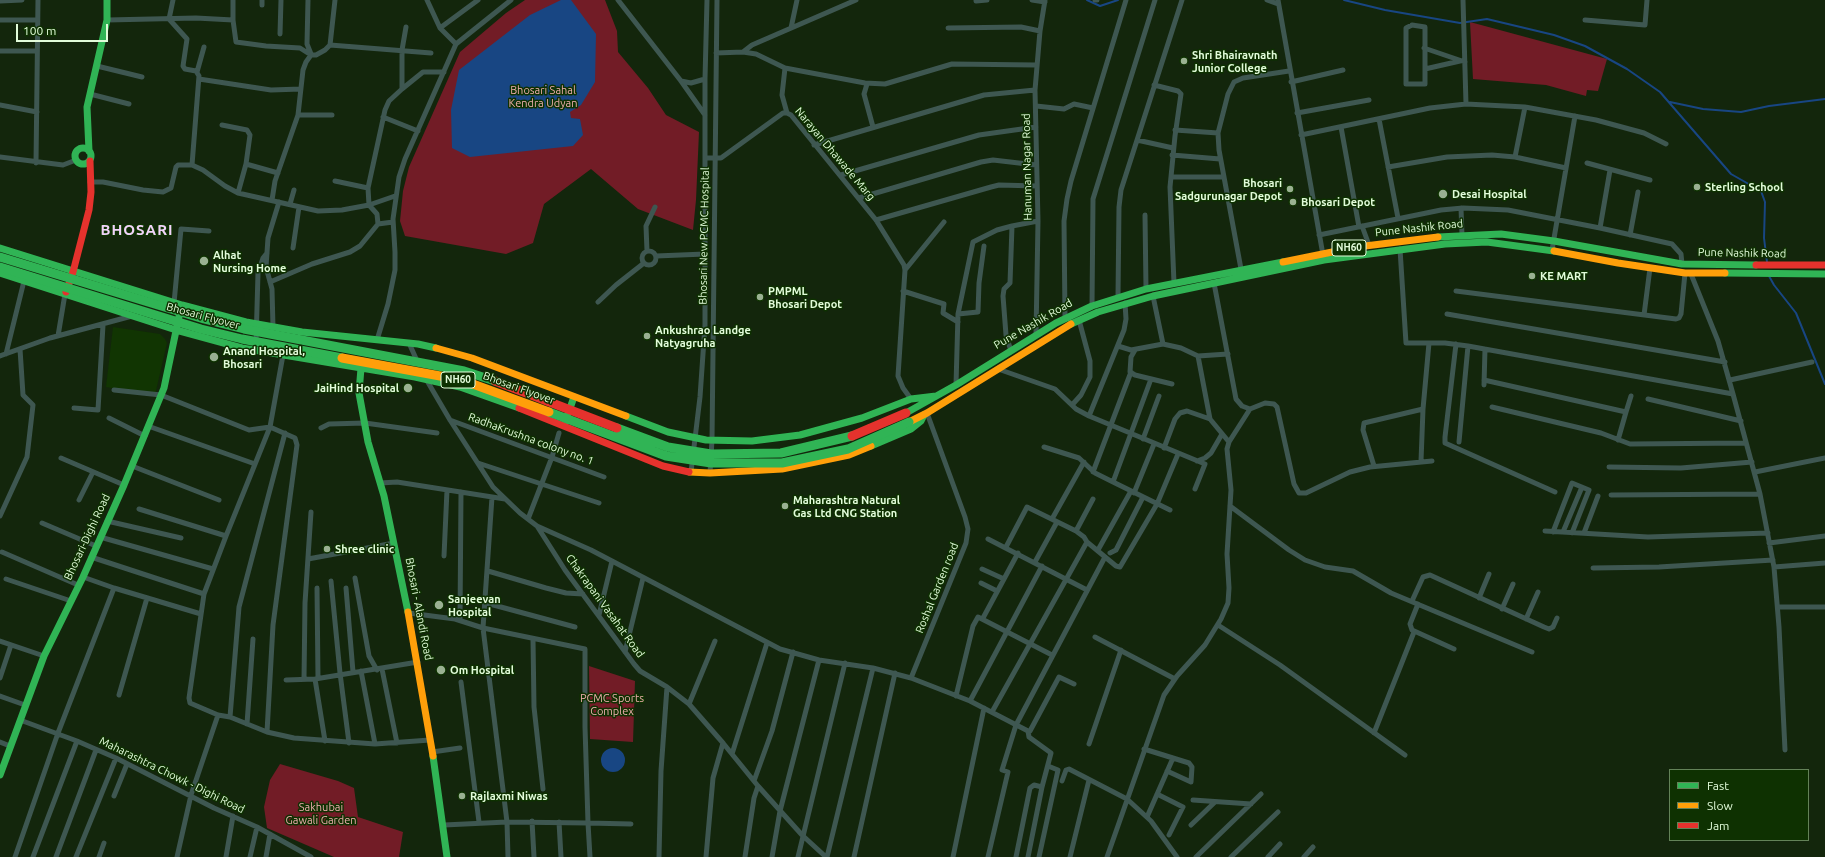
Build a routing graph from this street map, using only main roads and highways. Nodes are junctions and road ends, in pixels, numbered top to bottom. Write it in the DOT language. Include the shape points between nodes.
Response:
graph roads {
  1 [pos="107,0"];
  2 [pos="90,150"];
  3 [pos="90,161"];
  4 [pos="1553,246"];
  5 [pos="0,248"];
  6 [pos="1323,256"];
  7 [pos="0,257"];
  8 [pos="1825,265"];
  9 [pos="0,267"];
  10 [pos="73,272"];
  11 [pos="0,274"];
  12 [pos="1825,274"];
  13 [pos="65,294"];
  14 [pos="1122,300"];
  15 [pos="178,304"];
  16 [pos="176,330"];
  17 [pos="361,368"];
  18 [pos="937,396"];
  19 [pos="574,397"];
  20 [pos="925,414"];
  21 [pos="907,418"];
  22 [pos="562,429"];
  23 [pos="0,774"];
  24 [pos="447,857"];
  1 -- 2 [label="main road" via="107,20 86,117"];
  2 -- 3 [label="main road"];
  2 -- 3 [label="main road" via="78,149 75,153 76,160 83,165"];
  3 -- 10 [label="main road" via="89,210"];
  4 -- 6 [label="main road, Pune Nashik Road / NH60" via="1487,242"];
  4 -- 6 [label="main road, Pune Nashik Road / NH60" via="1501,234 1462,235 1369,245"];
  4 -- 8 [label="main road, Pune Nashik Road / NH60" via="1682,264"];
  4 -- 12 [label="main road, Pune Nashik Road / NH60" via="1650,268 1688,273"];
  5 -- 10 [label="main road"];
  6 -- 14 [label="main road, Pune Nashik Road / NH60" via="1214,283"];
  6 -- 14 [label="main road, Pune Nashik Road / NH60" via="1242,269 1146,289"];
  7 -- 21 [label="main road, Bhosari Flyover / NH60, bridge" via="244,329 464,371 668,447 711,454 781,453 845,439"];
  9 -- 21 [label="main road, Bhosari Flyover / NH60, bridge" via="201,329 462,380 666,456 710,463 782,463 848,449"];
  10 -- 13 [label="main road"];
  10 -- 15 [label="main road"];
  11 -- 13 [label="main road"];
  13 -- 16 [label="main road"];
  14 -- 18 [label="main road, Pune Nashik Road / NH60" via="1092,306 1065,318"];
  14 -- 20 [label="main road, Pune Nashik Road / NH60" via="1079,320"];
  15 -- 16 [label="main road, Bhosari-Dighi Road"];
  15 -- 19 [label="main road" via="272,327 440,349 472,358"];
  16 -- 17 [label="main road" via="256,350"];
  16 -- 23 [label="main road, Bhosari-Dighi Road" via="164,388 145,436 83,577 44,656"];
  17 -- 22 [label="main road" via="460,387 489,396"];
  17 -- 24 [label="main road, Bhosari - Alandi Road" via="359,393 409,612"];
  18 -- 19 [label="main road" via="911,400 862,418 800,435 752,441 712,440 668,432"];
  18 -- 21 [label="main road, Pune Nashik Road / NH60"];
  19 -- 22 [label="main road"];
  20 -- 21 [label="main road, Pune Nashik Road / NH60"];
  20 -- 22 [label="main road" via="911,429 849,455 782,469 710,473 663,466"];
}
